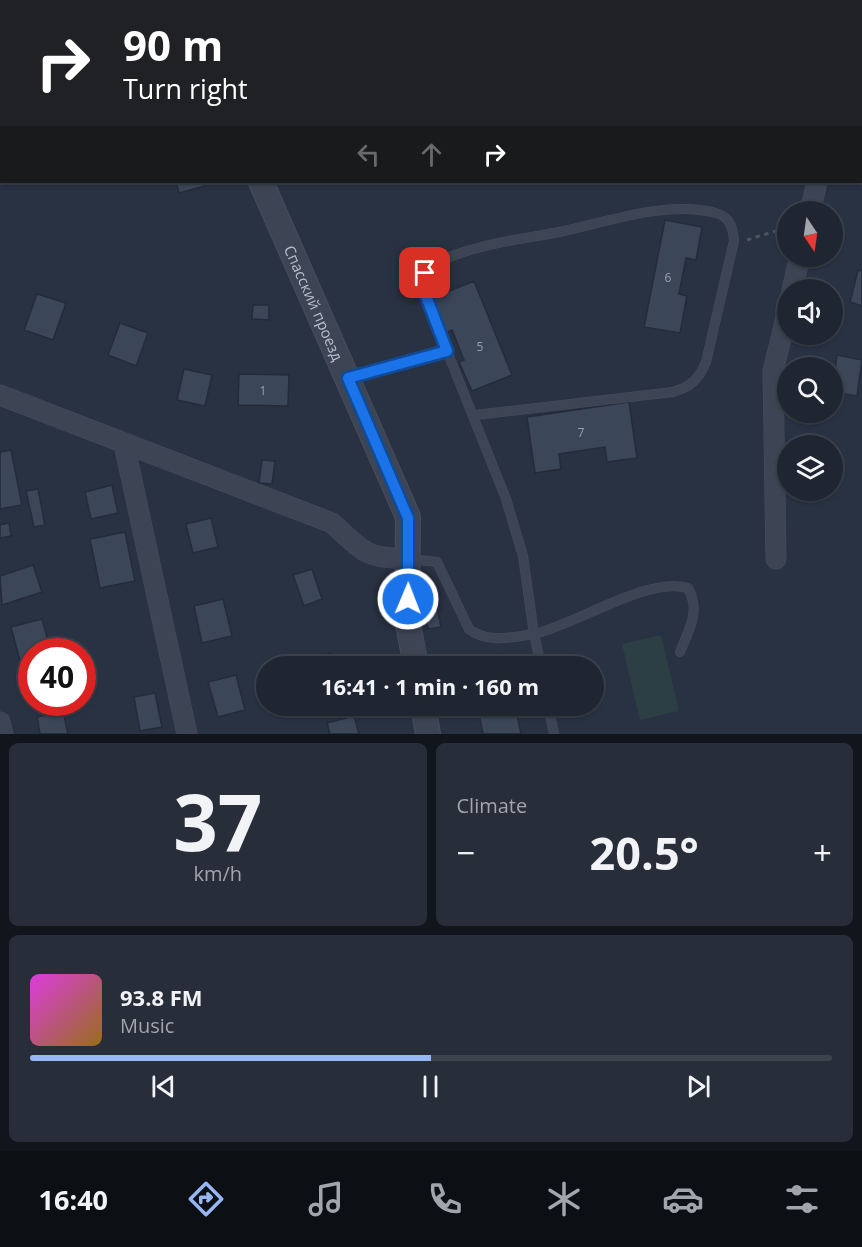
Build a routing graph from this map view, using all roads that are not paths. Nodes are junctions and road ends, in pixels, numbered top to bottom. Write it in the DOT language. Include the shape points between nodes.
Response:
graph roads {
  1 [pos="261,183"];
  2 [pos="817,183"];
  3 [pos="813,201"];
  4 [pos="779,345"];
  5 [pos="447,351"];
  6 [pos="348,378"];
  7 [pos="0,395"];
  8 [pos="475,415"];
  9 [pos="124,444"];
  10 [pos="409,558"];
  11 [pos="776,559"];
  12 [pos="534,634"];
  13 [pos="680,652"];
  14 [pos="414,656"];
  15 [pos="539,656"];
  16 [pos="425,716"];
  17 [pos="550,716"];
  18 [pos="0,722"];
  19 [pos="3,734"];
  20 [pos="187,734"];
  21 [pos="428,734"];
  22 [pos="554,734"];
  1 -- 6 [label="street, Спасский проезд"];
  2 -- 3 [label="street"];
  4 -- 11 [label="street" via="773,371"];
  5 -- 6 [label="lane"];
  5 -- 8 [label="lane"];
  5 -- 8 [label="lane" via="426,296 425,273 450,256 657,211 718,213 728,219 733,229 706,362 698,380 687,388 673,393"];
  6 -- 10 [label="street, Спасский проезд" via="408,518"];
  7 -- 9 [label="street"];
  8 -- 12 [label="lane" via="524,556"];
  9 -- 10 [label="street" via="332,523 368,555 382,560"];
  9 -- 20 [label="street"];
  10 -- 12 [label="lane" via="437,562 476,634 495,638"];
  10 -- 14 [label="street, Спасский проезд" via="407,619"];
  12 -- 13 [label="lane" via="550,631 608,603 675,584 688,588 695,601"];
  12 -- 15 [label="lane"];
  16 -- 21 [label="street"];
  17 -- 22 [label="lane"];
  18 -- 19 [label="street"];
}
